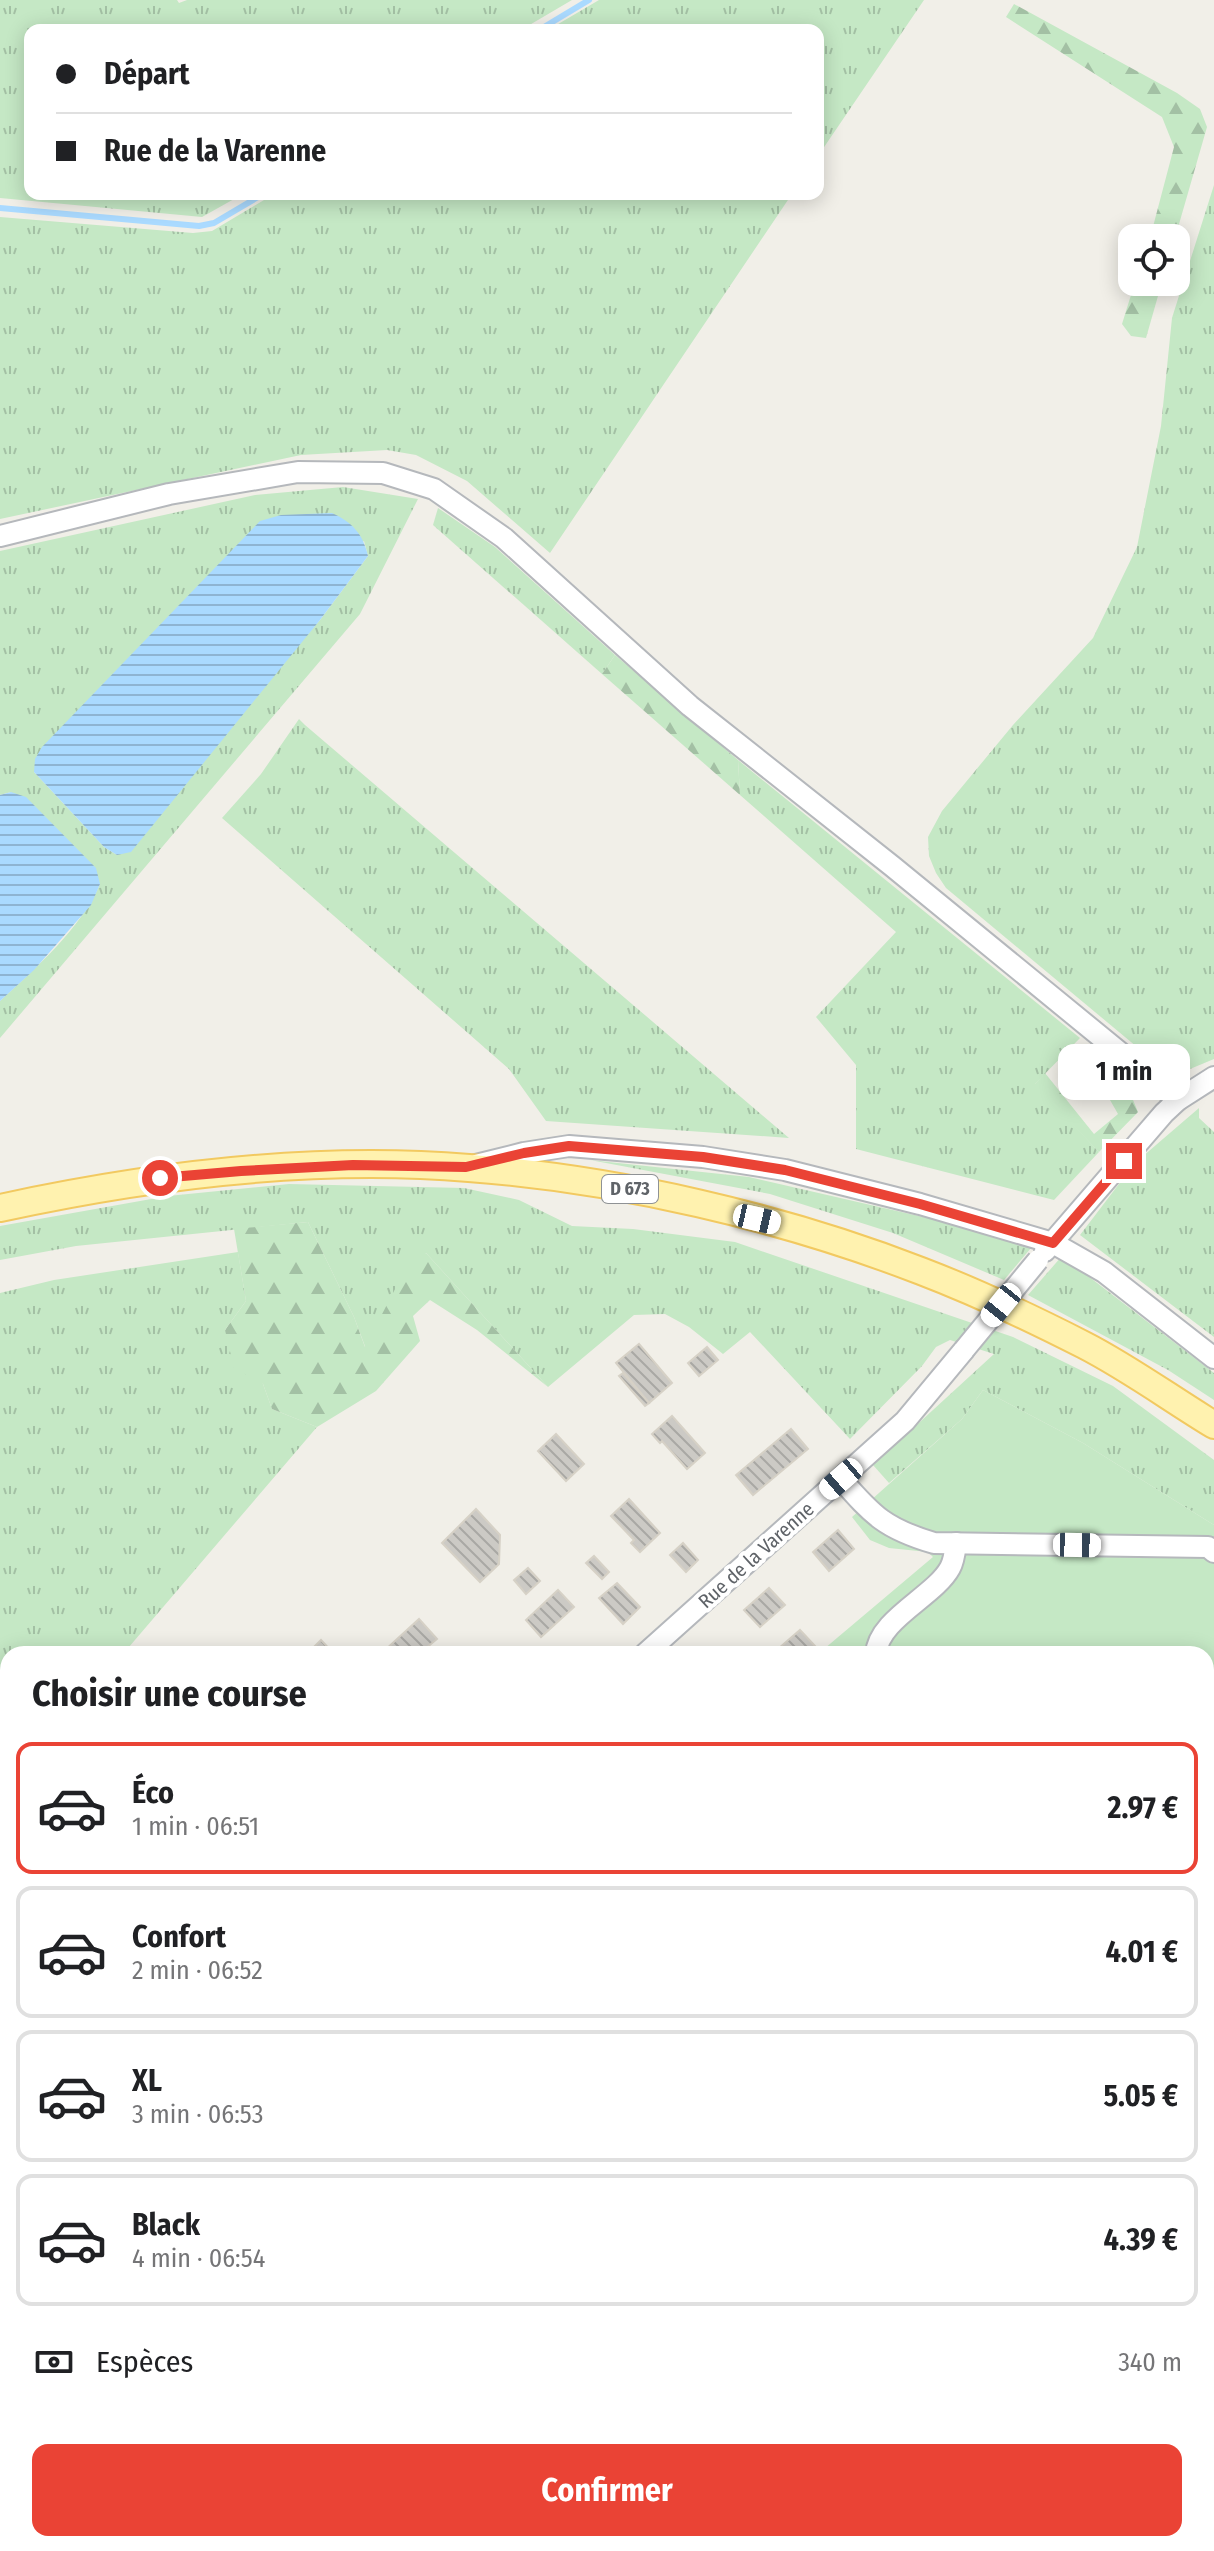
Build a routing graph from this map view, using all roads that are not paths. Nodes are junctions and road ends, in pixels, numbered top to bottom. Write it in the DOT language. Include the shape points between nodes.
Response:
graph roads {
  1 [pos="0,536"];
  2 [pos="1214,1077"];
  3 [pos="1178,1100"];
  4 [pos="466,1167"];
  5 [pos="0,1208"];
  6 [pos="1053,1243"];
  7 [pos="1214,1358"];
  8 [pos="1214,1425"];
  9 [pos="841,1479"];
  10 [pos="956,1543"];
  11 [pos="1214,1552"];
  12 [pos="654,1646"];
  13 [pos="877,1646"];
  1 -- 3 [label="street" via="169,494 298,472 383,473 434,489 504,538 690,706"];
  2 -- 3 [label="street"];
  3 -- 6 [label="street"];
  4 -- 5 [label="main road, D 673" via="353,1165 160,1178"];
  4 -- 6 [label="street" via="569,1146 703,1157 785,1170"];
  4 -- 8 [label="main road, D 673" via="638,1191 787,1226 922,1271 1087,1346"];
  6 -- 7 [label="street" via="1104,1272"];
  6 -- 9 [label="street, Rue de la Varenne, bridge" via="905,1421"];
  9 -- 10 [label="street" via="884,1523 934,1543"];
  9 -- 12 [label="street, Rue de la Varenne"];
  10 -- 11 [label="street" via="1208,1547"];
  10 -- 13 [label="street" via="949,1571 886,1630"];
}
